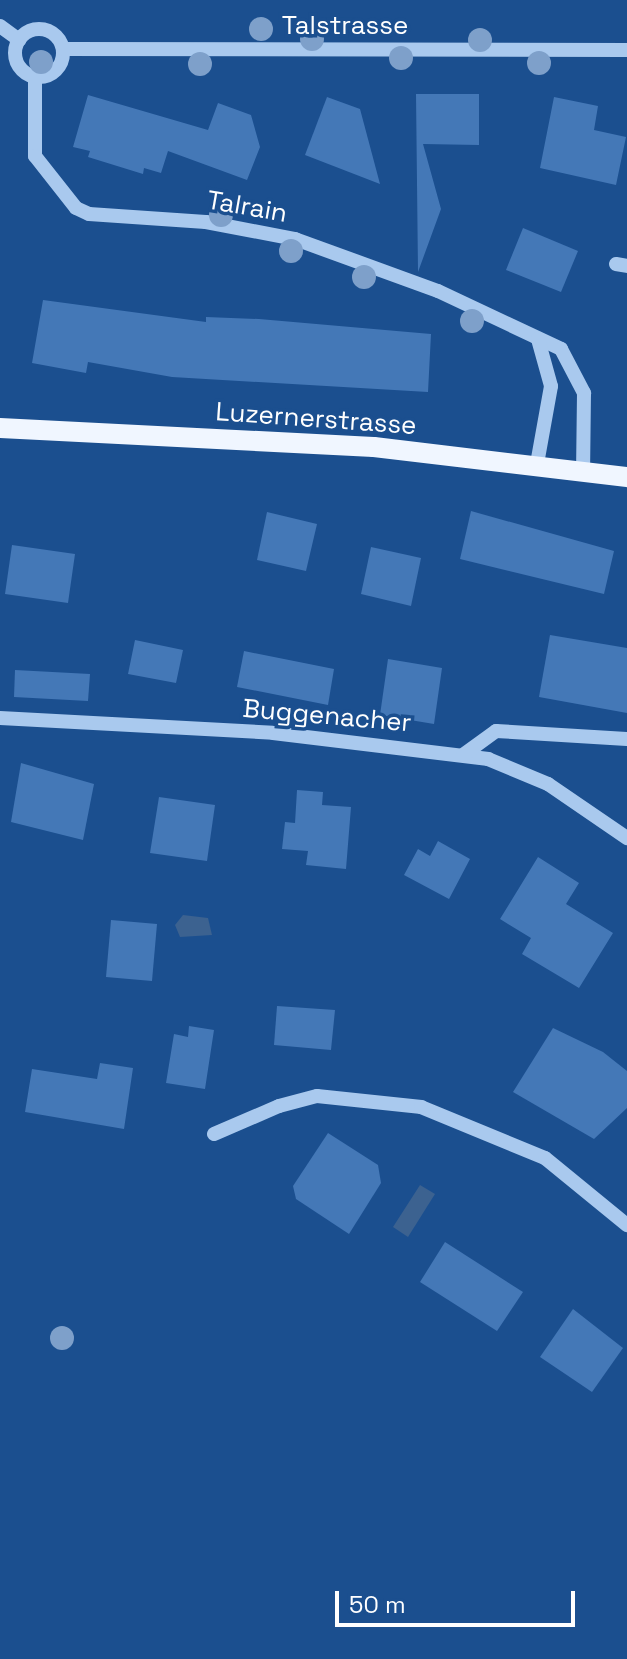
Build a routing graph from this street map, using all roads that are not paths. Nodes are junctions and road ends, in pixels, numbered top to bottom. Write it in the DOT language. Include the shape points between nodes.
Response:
graph roads {
  1 [pos="0,26"];
  2 [pos="19,40"];
  3 [pos="63,49"];
  4 [pos="627,50"];
  5 [pos="35,77"];
  6 [pos="538,339"];
  7 [pos="0,428"];
  8 [pos="537,464"];
  9 [pos="583,470"];
  10 [pos="627,477"];
  11 [pos="0,718"];
  12 [pos="627,739"];
  13 [pos="463,755"];
  14 [pos="627,838"];
  15 [pos="214,1134"];
  16 [pos="627,1225"];
  1 -- 2 [label="street"];
  2 -- 3 [label="street" via="40,29 55,35"];
  2 -- 5 [label="street" via="17,62"];
  3 -- 4 [label="street, Talstrasse"];
  3 -- 5 [label="street" via="52,73"];
  5 -- 6 [label="street, Talrain" via="35,156 76,208 89,214 206,222 295,239 438,291"];
  6 -- 8 [label="street" via="551,386"];
  6 -- 9 [label="street, Talrain" via="561,349 580,378 587,427"];
  7 -- 8 [label="main road, Luzernerstrasse" via="257,439"];
  8 -- 9 [label="main road, Luzernerstrasse"];
  9 -- 10 [label="main road, Luzernerstrasse"];
  11 -- 13 [label="street, Buggenacher" via="273,733"];
  12 -- 13 [label="street" via="496,731"];
  13 -- 14 [label="street, Buggenacher" via="548,784"];
  15 -- 16 [label="street" via="317,1096 421,1107 545,1158"];
}
